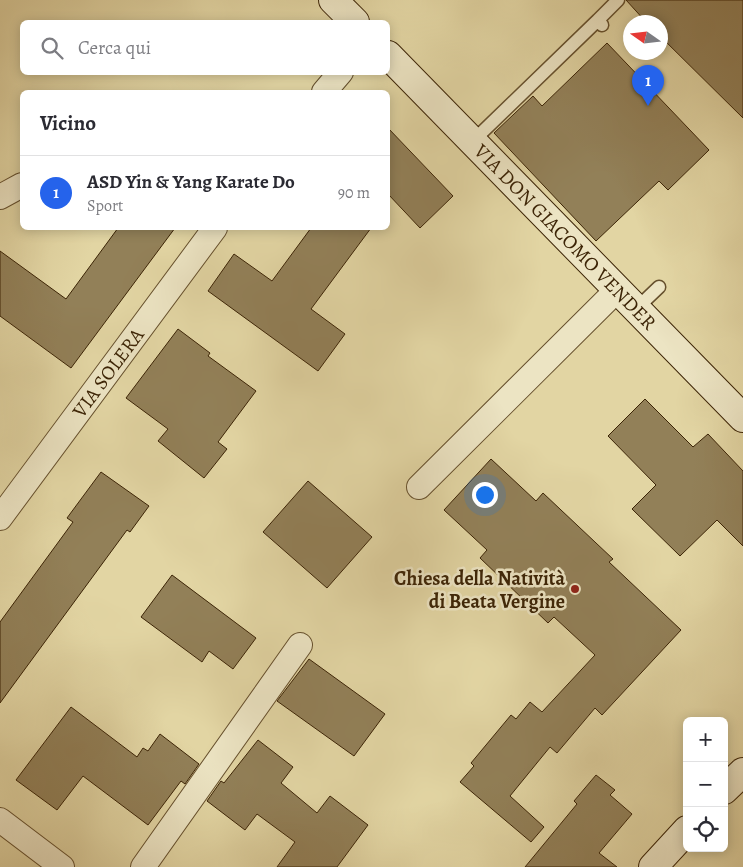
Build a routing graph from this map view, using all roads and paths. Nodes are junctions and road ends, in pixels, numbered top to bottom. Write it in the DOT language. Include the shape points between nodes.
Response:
graph roads {
  1 [pos="333,0"];
  2 [pos="618,0"];
  3 [pos="353,20"];
  4 [pos="390,57"];
  5 [pos="338,75"];
  6 [pos="326,90"];
  7 [pos="473,141"];
  8 [pos="20,186"];
  9 [pos="0,197"];
  10 [pos="214,230"];
  11 [pos="659,287"];
  12 [pos="628,298"];
  13 [pos="743,417"];
  14 [pos="419,487"];
  15 [pos="0,518"];
  16 [pos="300,645"];
  17 [pos="743,772"];
  18 [pos="728,786"];
  19 [pos="0,820"];
  20 [pos="683,834"];
  21 [pos="62,867"];
  22 [pos="143,867"];
  23 [pos="653,867"];
  1 -- 3 [label="street"];
  2 -- 7 [label="lane" via="600,22"];
  4 -- 7 [label="street, VIA DON GIACOMO VENDER"];
  5 -- 6 [label="street"];
  7 -- 12 [label="street, VIA DON GIACOMO VENDER"];
  8 -- 9 [label="street"];
  10 -- 15 [label="street, VIA SOLERA"];
  11 -- 12 [label="lane"];
  12 -- 13 [label="street, VIA DON GIACOMO VENDER"];
  12 -- 14 [label="street"];
  16 -- 22 [label="street"];
  17 -- 18 [label="street"];
  19 -- 21 [label="street"];
  20 -- 23 [label="street"];
}
